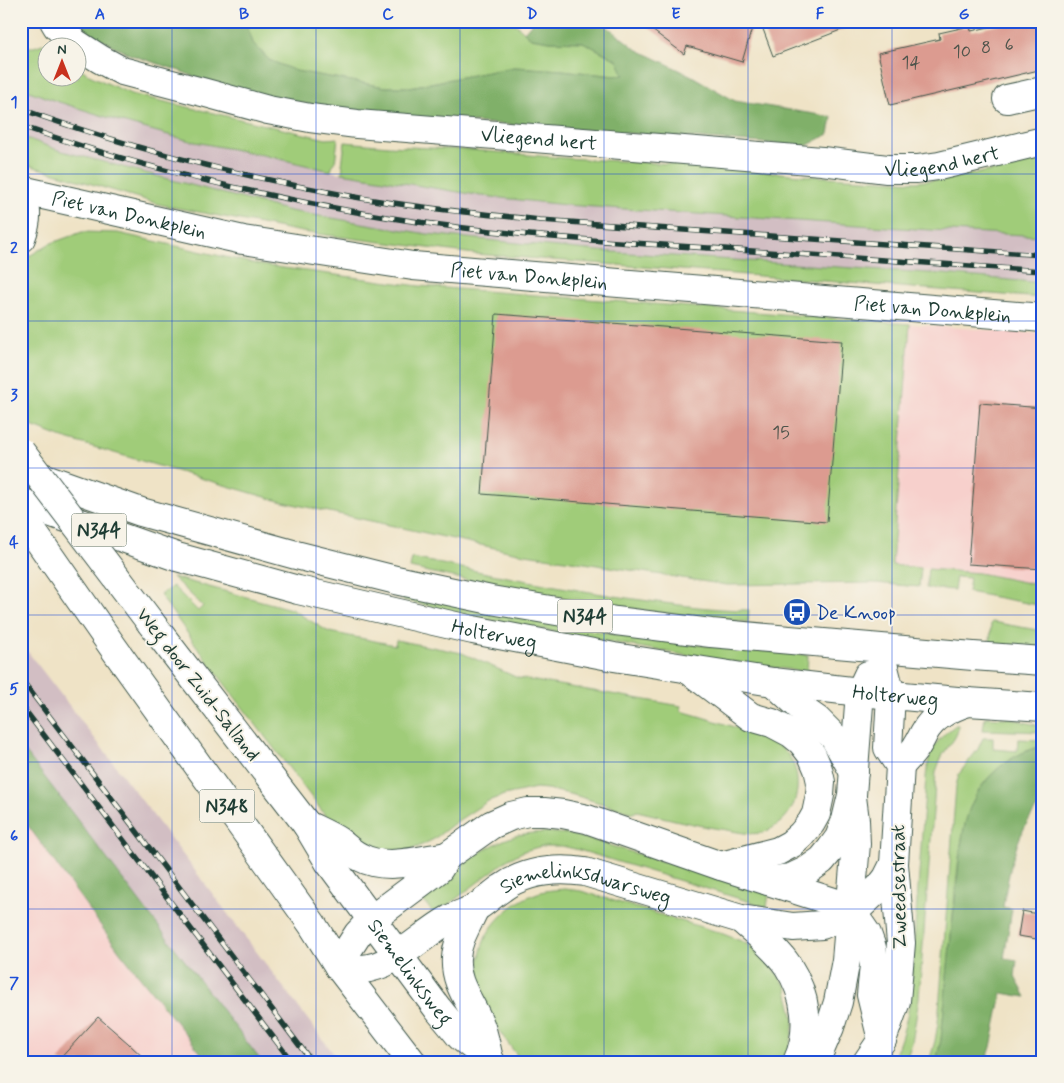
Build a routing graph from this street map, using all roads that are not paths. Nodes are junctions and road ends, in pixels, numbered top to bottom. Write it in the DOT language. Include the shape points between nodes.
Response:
graph roads {
  1 [pos="54,21"];
  2 [pos="1043,91"];
  3 [pos="1007,99"];
  4 [pos="1043,141"];
  5 [pos="21,190"];
  6 [pos="21,195"];
  7 [pos="21,238"];
  8 [pos="1043,318"];
  9 [pos="21,452"];
  10 [pos="21,470"];
  11 [pos="21,502"];
  12 [pos="27,524"];
  13 [pos="879,648"];
  14 [pos="1043,661"];
  15 [pos="687,669"];
  16 [pos="773,682"];
  17 [pos="860,692"];
  18 [pos="891,695"];
  19 [pos="968,702"];
  20 [pos="1043,707"];
  21 [pos="900,766"];
  22 [pos="853,784"];
  23 [pos="308,825"];
  24 [pos="447,856"];
  25 [pos="894,864"];
  26 [pos="721,866"];
  27 [pos="768,882"];
  28 [pos="476,908"];
  29 [pos="850,912"];
  30 [pos="372,919"];
  31 [pos="741,919"];
  32 [pos="398,955"];
  33 [pos="339,967"];
  34 [pos="875,1051"];
  35 [pos="490,1060"];
  36 [pos="412,1062"];
  37 [pos="798,1062"];
  38 [pos="815,1062"];
  1 -- 4 [label="main road, Vliegend hert" via="75,43 122,71 268,110 357,124 887,169 939,166"];
  2 -- 3 [label="main road"];
  5 -- 8 [label="main road, Piet van Donkplein" via="243,240 413,266"];
  6 -- 7 [label="main road, Piet van Donkplein" via="27,213"];
  9 -- 23 [label="main road, Weg door Zuid-Salland / N348, bridge"];
  10 -- 13 [label="main road, Holterweg / N344" via="150,514 296,555 482,598 711,633"];
  11 -- 15 [label="main road, Holterweg / N344" via="177,557 298,590 473,630"];
  12 -- 33 [label="main road, N348"];
  13 -- 14 [label="main road, Holterweg / N344"];
  13 -- 17 [label="main road, Zweedsestraat"];
  13 -- 18 [label="main road"];
  15 -- 16 [label="main road, Holterweg / N344"];
  15 -- 26 [label="main road" via="751,717 778,726 802,742 812,755 821,782 816,814 801,836 778,851"];
  16 -- 17 [label="main road, Holterweg / N344"];
  16 -- 22 [label="main road" via="834,737"];
  17 -- 18 [label="main road, Holterweg / N344"];
  17 -- 22 [label="main road, Zweedsestraat"];
  18 -- 19 [label="main road, Holterweg / N344"];
  18 -- 21 [label="main road" via="888,748"];
  19 -- 20 [label="main road, Holterweg / N344"];
  19 -- 21 [label="main road" via="943,712 934,720 918,746"];
  21 -- 25 [label="main road, Zweedsestraat"];
  22 -- 27 [label="main road, Zweedsestraat" via="839,838 822,860 791,878"];
  22 -- 29 [label="main road, Zweedsestraat" via="856,844"];
  23 -- 24 [label="main road" via="362,858 379,863"];
  23 -- 30 [label="main road, Weg door Zuid-Salland / N348" via="329,862"];
  24 -- 26 [label="main road" via="491,825 511,816 544,812 587,819"];
  24 -- 30 [label="main road" via="439,869"];
  25 -- 29 [label="main road, Siemelinksdwarsweg" via="880,887"];
  25 -- 34 [label="main road, Zweedsestraat" via="901,943 898,986 896,1000"];
  26 -- 27 [label="main road"];
  27 -- 29 [label="main road" via="834,902"];
  28 -- 31 [label="main road, Siemelinksdwarsweg" via="520,878 568,870 585,872"];
  28 -- 32 [label="main road, Siemelinksdwarsweg" via="450,918"];
  28 -- 35 [label="main road" via="459,943 456,968 480,1023"];
  29 -- 31 [label="main road, Siemelinksdwarsweg" via="807,927"];
  29 -- 34 [label="main road, Zweedsestraat" via="867,934 872,948"];
  29 -- 38 [label="main road, Zweedsestraat" via="838,1002"];
  30 -- 32 [label="main road, Siemelinksweg / N348"];
  30 -- 33 [label="main road, Siemelinksweg" via="358,934"];
  31 -- 37 [label="main road" via="778,954 798,985 806,1020"];
  32 -- 33 [label="main road, Siemelinksdwarsweg" via="381,965 361,969"];
  32 -- 35 [label="main road, Siemelinksweg / N348" via="460,1037"];
  33 -- 36 [label="main road, N348"];
}
